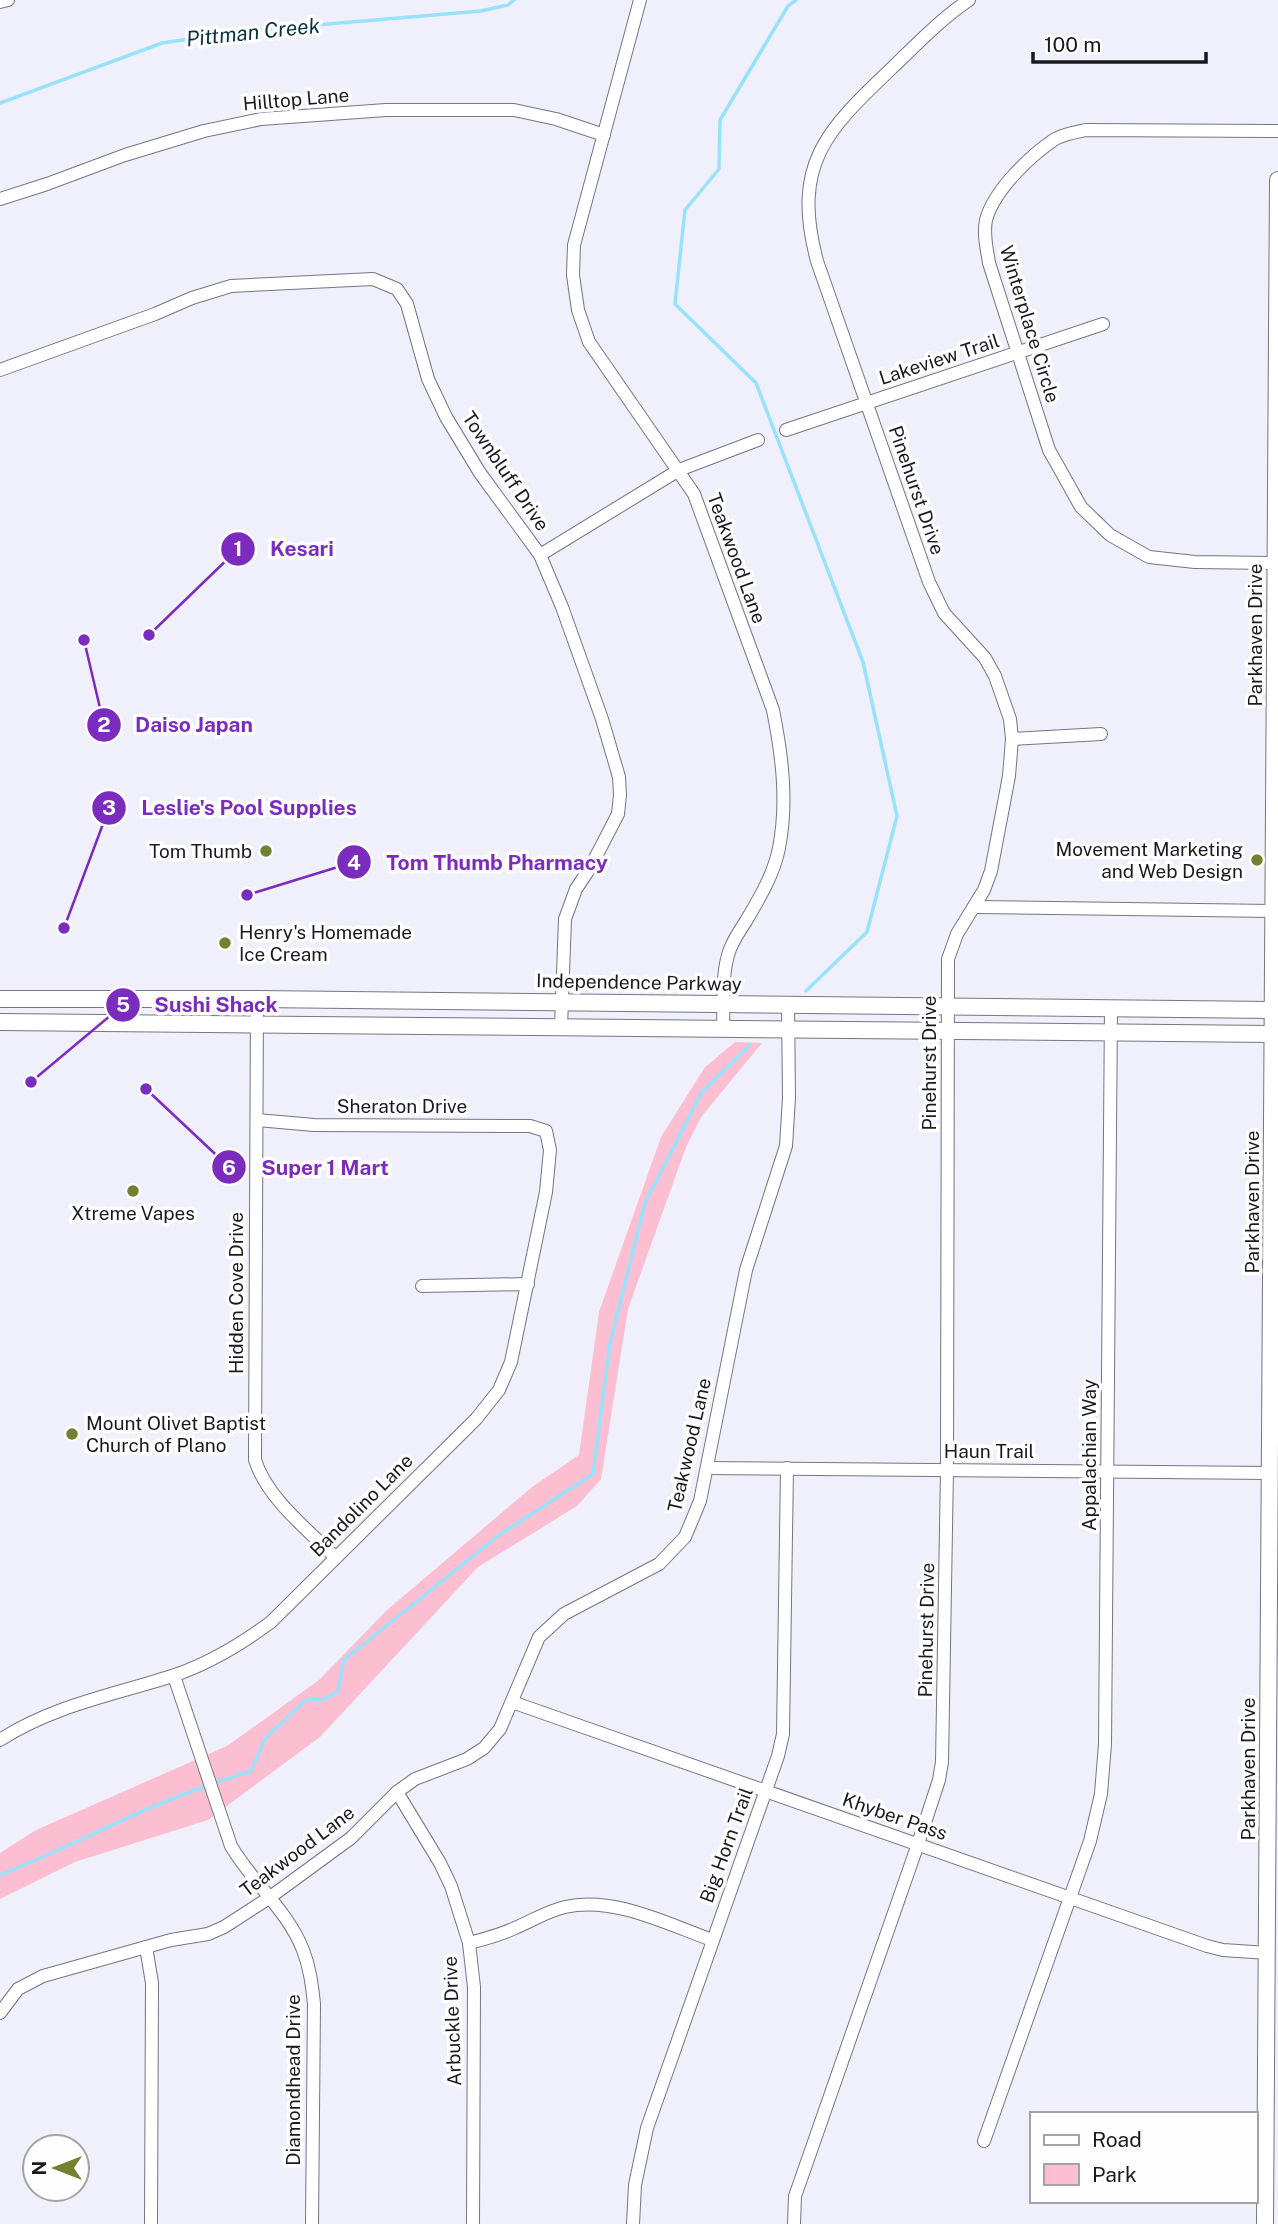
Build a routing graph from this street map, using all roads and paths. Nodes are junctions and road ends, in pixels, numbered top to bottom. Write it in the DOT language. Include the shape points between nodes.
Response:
graph roads {
  1 [pos="640,0"];
  2 [pos="969,0"];
  3 [pos="1278,131"];
  4 [pos="604,135"];
  5 [pos="1278,180"];
  6 [pos="0,199"];
  7 [pos="1278,229"];
  8 [pos="1103,324"];
  9 [pos="1019,354"];
  10 [pos="0,370"];
  11 [pos="866,403"];
  12 [pos="786,429"];
  13 [pos="758,440"];
  14 [pos="679,470"];
  15 [pos="540,555"];
  16 [pos="1276,563"];
  17 [pos="1101,734"];
  18 [pos="1012,738"];
  19 [pos="974,907"];
  20 [pos="1275,911"];
  21 [pos="0,999"];
  22 [pos="86,999"];
  23 [pos="257,999"];
  24 [pos="561,1002"];
  25 [pos="724,1004"];
  26 [pos="788,1005"];
  27 [pos="949,1007"];
  28 [pos="1111,1009"];
  29 [pos="1276,1010"];
  30 [pos="0,1022"];
  31 [pos="85,1023"];
  32 [pos="257,1024"];
  33 [pos="561,1027"];
  34 [pos="723,1029"];
  35 [pos="789,1030"];
  36 [pos="949,1031"];
  37 [pos="1111,1033"];
  38 [pos="1276,1034"];
  39 [pos="257,1121"];
  40 [pos="546,1131"];
  41 [pos="528,1284"];
  42 [pos="422,1286"];
  43 [pos="707,1468"];
  44 [pos="787,1468"];
  45 [pos="947,1470"];
  46 [pos="1108,1471"];
  47 [pos="1271,1473"];
  48 [pos="335,1557"];
  49 [pos="1274,1624"];
  50 [pos="174,1676"];
  51 [pos="512,1702"];
  52 [pos="0,1740"];
  53 [pos="766,1791"];
  54 [pos="397,1792"];
  55 [pos="918,1844"];
  56 [pos="1071,1897"];
  57 [pos="269,1898"];
  58 [pos="712,1940"];
  59 [pos="469,1943"];
  60 [pos="146,1947"];
  61 [pos="1268,1953"];
  62 [pos="0,2013"];
  63 [pos="1260,2133"];
  64 [pos="984,2141"];
  65 [pos="151,2224"];
  66 [pos="312,2224"];
  67 [pos="473,2224"];
  68 [pos="633,2224"];
  69 [pos="794,2224"];
  70 [pos="1265,2224"];
  1 -- 4 [label="street, Teakwood Lane"];
  2 -- 11 [label="street, Pinehurst Drive" via="838,122 822,146 810,181 811,238"];
  3 -- 9 [label="street, Winterplace Circle" via="1086,130 1058,138 1033,157 1013,176 986,220 989,263"];
  4 -- 6 [label="street, Hilltop Lane" via="514,110 386,110 261,119 125,155"];
  4 -- 14 [label="street, Teakwood Lane" via="574,245 579,310 589,342"];
  5 -- 7 [label="main road, Parkhaven Drive"];
  7 -- 16 [label="main road, Parkhaven Drive"];
  8 -- 9 [label="street, Lakeview Trail"];
  9 -- 11 [label="street, Lakeview Trail"];
  9 -- 16 [label="street, Winterplace Circle" via="1049,450 1081,507 1110,535 1149,557"];
  10 -- 15 [label="street, Townbluff Drive" via="231,286 373,279 397,289 407,304 429,379 446,417"];
  11 -- 12 [label="street, Lakeview Trail"];
  11 -- 18 [label="street, Pinehurst Drive" via="936,598 995,676"];
  13 -- 14 [label="street"];
  14 -- 15 [label="street"];
  14 -- 25 [label="street, Teakwood Lane" via="702,511 773,710 783,782 779,849 772,872 731,946"];
  15 -- 24 [label="street, Townbluff Drive" via="602,719 620,795 618,814 576,889 565,919"];
  16 -- 20 [label="main road, Parkhaven Drive"];
  17 -- 18 [label="street"];
  18 -- 19 [label="street, Pinehurst Drive" via="995,854"];
  19 -- 20 [label="street"];
  19 -- 27 [label="street, Pinehurst Drive" via="951,948"];
  20 -- 29 [label="main road, Parkhaven Drive"];
  21 -- 22 [label="main road, Independence Parkway"];
  22 -- 23 [label="main road, Independence Parkway"];
  22 -- 31 [label="main road"];
  23 -- 24 [label="main road, Independence Parkway"];
  23 -- 32 [label="street, Hidden Cove Drive"];
  24 -- 25 [label="main road, Independence Parkway"];
  24 -- 33 [label="street, Townbluff Drive"];
  25 -- 26 [label="main road, Independence Parkway"];
  25 -- 34 [label="street, Teakwood Lane"];
  26 -- 27 [label="main road, Independence Parkway"];
  26 -- 35 [label="street, Teakwood Lane"];
  27 -- 28 [label="main road, Independence Parkway"];
  27 -- 36 [label="street, Pinehurst Drive"];
  28 -- 29 [label="main road, Independence Parkway"];
  28 -- 37 [label="street, Appalachian Way"];
  29 -- 38 [label="main road, Parkhaven Drive"];
  30 -- 31 [label="main road"];
  31 -- 32 [label="main road"];
  32 -- 33 [label="main road"];
  32 -- 39 [label="street, Hidden Cove Drive"];
  33 -- 34 [label="main road"];
  34 -- 35 [label="main road"];
  35 -- 36 [label="main road"];
  35 -- 43 [label="street, Teakwood Lane" via="786,1146 746,1270"];
  36 -- 37 [label="main road"];
  36 -- 45 [label="street, Pinehurst Drive"];
  37 -- 38 [label="main road"];
  37 -- 46 [label="street, Appalachian Way"];
  38 -- 47 [label="main road, Parkhaven Drive"];
  39 -- 40 [label="street, Sheraton Drive" via="530,1126"];
  39 -- 48 [label="street, Hidden Cove Drive" via="256,1460 269,1489"];
  40 -- 41 [label="street, Bandolino Lane" via="550,1150 546,1192"];
  41 -- 42 [label="street"];
  41 -- 48 [label="street, Bandolino Lane" via="511,1362 491,1402"];
  43 -- 44 [label="street, Haun Trail"];
  43 -- 51 [label="street, Teakwood Lane" via="685,1537 659,1564 550,1625 530,1653"];
  44 -- 45 [label="street, Haun Trail"];
  44 -- 53 [label="street, Big Horn Trail" via="785,1714"];
  45 -- 46 [label="street, Haun Trail"];
  45 -- 55 [label="street, Pinehurst Drive" via="944,1744 939,1780"];
  46 -- 47 [label="street, Haun Trail"];
  46 -- 56 [label="street, Appalachian Way" via="1101,1794"];
  47 -- 49 [label="main road, Parkhaven Drive"];
  48 -- 50 [label="street, Bandolino Lane" via="251,1637"];
  49 -- 61 [label="main road, Parkhaven Drive"];
  50 -- 52 [label="street, Bandolino Lane" via="44,1715"];
  50 -- 57 [label="street, Diamondhead Drive" via="231,1846"];
  51 -- 53 [label="street, Khyber Pass"];
  51 -- 54 [label="street, Teakwood Lane" via="485,1748 415,1779"];
  53 -- 55 [label="street, Khyber Pass"];
  53 -- 58 [label="street, Big Horn Trail"];
  54 -- 57 [label="street, Teakwood Lane" via="351,1838"];
  54 -- 59 [label="street, Arbuckle Drive" via="451,1886"];
  55 -- 56 [label="street, Khyber Pass"];
  55 -- 69 [label="street, Pinehurst Drive" via="795,2196"];
  56 -- 61 [label="street, Khyber Pass" via="1207,1946"];
  56 -- 64 [label="street, Appalachian Way"];
  57 -- 60 [label="street, Teakwood Lane" via="208,1934"];
  57 -- 66 [label="street, Diamondhead Drive" via="303,1949 311,1975"];
  58 -- 59 [label="street" via="631,1912 585,1905 566,1907"];
  58 -- 68 [label="street, Big Horn Trail" via="647,2128 635,2185"];
  59 -- 67 [label="street, Arbuckle Drive" via="474,1987"];
  60 -- 62 [label="street, Teakwood Lane" via="30,1982"];
  60 -- 65 [label="street" via="152,1983"];
  61 -- 63 [label="main road, Parkhaven Drive"];
  63 -- 70 [label="main road, Parkhaven Drive"];
}
